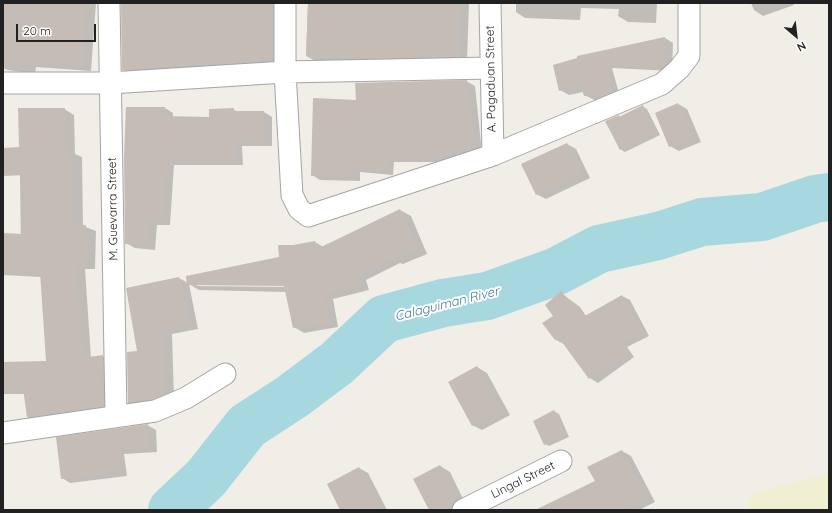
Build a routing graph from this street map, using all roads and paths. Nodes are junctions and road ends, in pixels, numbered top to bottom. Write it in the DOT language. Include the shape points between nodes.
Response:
graph roads {
  1 [pos="109,3"];
  2 [pos="285,3"];
  3 [pos="490,3"];
  4 [pos="689,3"];
  5 [pos="491,68"];
  6 [pos="285,72"];
  7 [pos="3,83"];
  8 [pos="110,83"];
  9 [pos="493,155"];
  10 [pos="225,374"];
  11 [pos="116,416"];
  12 [pos="3,433"];
  13 [pos="561,461"];
  14 [pos="463,510"];
  1 -- 8 [label="street, M. Guevarra Street"];
  2 -- 6 [label="street"];
  3 -- 5 [label="street, A. Pagaduan Street"];
  4 -- 9 [label="street" via="689,56 662,84"];
  5 -- 6 [label="street"];
  5 -- 9 [label="street, A. Pagaduan Street"];
  6 -- 8 [label="street"];
  6 -- 9 [label="street" via="292,195 299,209 308,216"];
  7 -- 8 [label="street"];
  8 -- 11 [label="street, M. Guevarra Street"];
  10 -- 11 [label="street" via="186,398 155,411"];
  11 -- 12 [label="street"];
  13 -- 14 [label="street, Lingal Street"];
}
